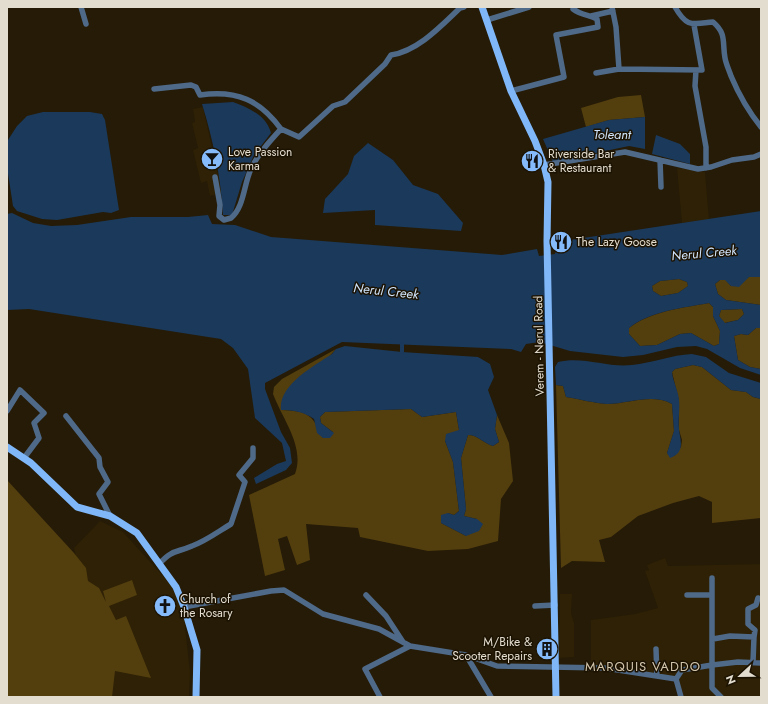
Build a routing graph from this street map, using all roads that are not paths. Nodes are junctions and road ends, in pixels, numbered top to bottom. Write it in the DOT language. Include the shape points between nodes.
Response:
graph roads {
  1 [pos="81,7"];
  2 [pos="464,7"];
  3 [pos="482,7"];
  4 [pos="530,7"];
  5 [pos="574,7"];
  6 [pos="675,7"];
  7 [pos="612,9"];
  8 [pos="591,16"];
  9 [pos="487,20"];
  10 [pos="86,24"];
  11 [pos="694,25"];
  12 [pos="619,69"];
  13 [pos="696,70"];
  14 [pos="596,72"];
  15 [pos="154,89"];
  16 [pos="511,91"];
  17 [pos="761,127"];
  18 [pos="282,129"];
  19 [pos="761,154"];
  20 [pos="660,160"];
  21 [pos="544,165"];
  22 [pos="706,168"];
  23 [pos="215,177"];
  24 [pos="661,188"];
  25 [pos="7,411"];
  26 [pos="66,416"];
  27 [pos="7,447"];
  28 [pos="253,448"];
  29 [pos="260,455"];
  30 [pos="24,458"];
  31 [pos="253,458"];
  32 [pos="110,516"];
  33 [pos="159,564"];
  34 [pos="712,578"];
  35 [pos="366,595"];
  36 [pos="687,595"];
  37 [pos="712,595"];
  38 [pos="758,598"];
  39 [pos="555,605"];
  40 [pos="535,606"];
  41 [pos="184,607"];
  42 [pos="754,637"];
  43 [pos="713,639"];
  44 [pos="404,643"];
  45 [pos="410,646"];
  46 [pos="656,649"];
  47 [pos="466,655"];
  48 [pos="753,662"];
  49 [pos="761,663"];
  50 [pos="712,665"];
  51 [pos="556,666"];
  52 [pos="657,676"];
  53 [pos="676,679"];
  54 [pos="196,697"];
  55 [pos="380,697"];
  56 [pos="491,697"];
  57 [pos="556,697"];
  58 [pos="681,697"];
  59 [pos="721,697"];
  1 -- 10 [label="street"];
  2 -- 18 [label="street" via="430,36 399,54 391,55 385,64 345,102 333,106 299,137"];
  3 -- 9 [label="main road, Verem - Nerul Road"];
  4 -- 9 [label="street"];
  5 -- 8 [label="street" via="573,9 583,16"];
  6 -- 11 [label="street" via="684,20"];
  7 -- 8 [label="street"];
  7 -- 12 [label="street"];
  8 -- 16 [label="street" via="597,19 598,27 556,35 564,77"];
  9 -- 16 [label="main road, Verem - Nerul Road"];
  11 -- 13 [label="street" via="702,70"];
  11 -- 17 [label="street" via="713,22 718,26 725,42 725,58 734,82 747,111"];
  12 -- 13 [label="street"];
  12 -- 14 [label="street"];
  13 -- 22 [label="street" via="695,86 706,147"];
  15 -- 18 [label="street" via="191,84 196,87 200,96 213,94 246,99 270,114"];
  16 -- 21 [label="main road, Verem - Nerul Road"];
  18 -- 23 [label="street" via="264,148 251,169 240,202 231,218 224,220 219,216 220,205"];
  19 -- 22 [label="street"];
  20 -- 21 [label="street" via="625,152"];
  20 -- 22 [label="street" via="698,169"];
  20 -- 24 [label="street"];
  21 -- 39 [label="main road, Verem - Nerul Road" via="548,182"];
  25 -- 30 [label="street" via="20,390 44,413 34,423 39,438"];
  26 -- 32 [label="street" via="99,458 100,467 108,482 99,494"];
  27 -- 30 [label="main road"];
  28 -- 31 [label="street"];
  29 -- 31 [label="street"];
  30 -- 32 [label="main road" via="77,507"];
  31 -- 33 [label="street" via="239,475 245,482 231,524 192,547 168,555"];
  32 -- 33 [label="main road" via="137,533"];
  33 -- 41 [label="main road" via="176,587"];
  34 -- 37 [label="street"];
  35 -- 44 [label="street" via="386,616"];
  36 -- 37 [label="street"];
  37 -- 43 [label="street"];
  38 -- 42 [label="street" via="756,605 748,609 748,624 755,630"];
  39 -- 40 [label="street"];
  39 -- 51 [label="main road, Verem - Nerul Road"];
  41 -- 44 [label="street" via="284,590 323,614 368,625"];
  41 -- 54 [label="main road" via="197,650"];
  42 -- 43 [label="street" via="730,636"];
  42 -- 48 [label="street"];
  43 -- 50 [label="street"];
  44 -- 45 [label="street"];
  45 -- 47 [label="street"];
  45 -- 55 [label="street" via="365,669"];
  46 -- 52 [label="street"];
  47 -- 51 [label="street" via="497,666"];
  47 -- 56 [label="street"];
  48 -- 49 [label="street"];
  48 -- 50 [label="street"];
  50 -- 53 [label="street" via="682,670"];
  50 -- 59 [label="street" via="712,688"];
  51 -- 52 [label="street" via="605,668"];
  51 -- 57 [label="main road, Verem - Nerul Road"];
  52 -- 53 [label="street"];
  53 -- 58 [label="street"];
}
